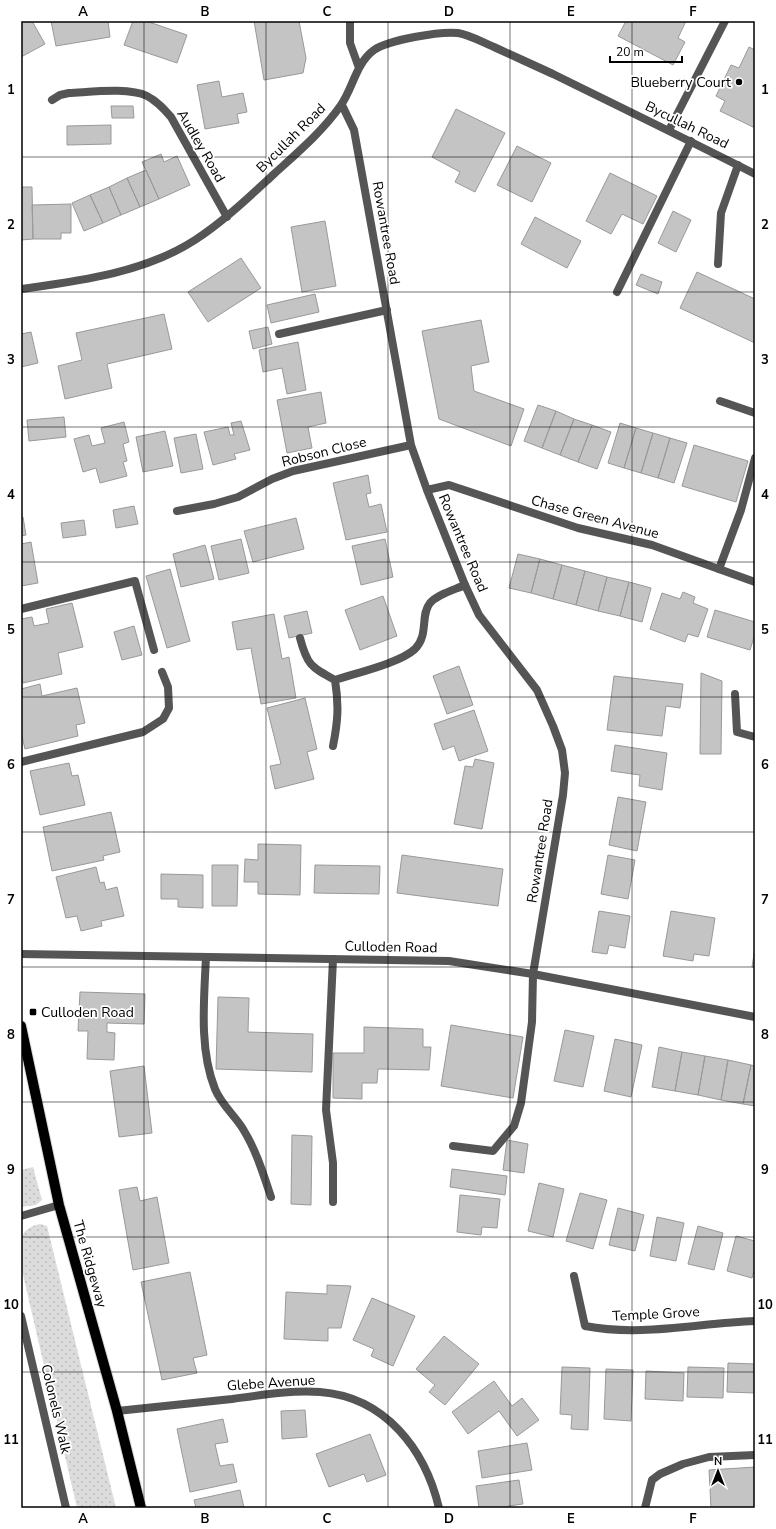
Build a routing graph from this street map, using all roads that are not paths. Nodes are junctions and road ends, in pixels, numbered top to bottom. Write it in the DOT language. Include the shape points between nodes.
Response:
graph roads {
  1 [pos="350,21"];
  2 [pos="725,21"];
  3 [pos="359,68"];
  4 [pos="52,100"];
  5 [pos="342,105"];
  6 [pos="669,130"];
  7 [pos="691,141"];
  8 [pos="738,165"];
  9 [pos="755,174"];
  10 [pos="227,217"];
  11 [pos="718,264"];
  12 [pos="21,289"];
  13 [pos="617,292"];
  14 [pos="387,310"];
  15 [pos="279,334"];
  16 [pos="720,401"];
  17 [pos="755,413"];
  18 [pos="411,445"];
  19 [pos="755,458"];
  20 [pos="427,490"];
  21 [pos="176,511"];
  22 [pos="718,569"];
  23 [pos="755,582"];
  24 [pos="465,585"];
  25 [pos="21,609"];
  26 [pos="300,638"];
  27 [pos="154,650"];
  28 [pos="162,672"];
  29 [pos="335,680"];
  30 [pos="735,694"];
  31 [pos="755,737"];
  32 [pos="333,746"];
  33 [pos="21,762"];
  34 [pos="21,954"];
  35 [pos="206,957"];
  36 [pos="333,959"];
  37 [pos="533,974"];
  38 [pos="755,1017"];
  39 [pos="21,1026"];
  40 [pos="452,1146"];
  41 [pos="270,1197"];
  42 [pos="333,1202"];
  43 [pos="59,1205"];
  44 [pos="21,1216"];
  45 [pos="574,1276"];
  46 [pos="21,1316"];
  47 [pos="755,1321"];
  48 [pos="118,1411"];
  49 [pos="755,1455"];
  50 [pos="66,1508"];
  51 [pos="141,1508"];
  52 [pos="439,1508"];
  53 [pos="645,1508"];
  1 -- 3 [label="street" via="350,43"];
  2 -- 6 [label="street"];
  3 -- 5 [label="street, Bycullah Road"];
  3 -- 6 [label="street, Bycullah Road" via="365,58 386,44 427,35 459,33"];
  4 -- 10 [label="street, Audley Road" via="69,93 132,92 147,96 171,117"];
  5 -- 10 [label="street, Bycullah Road" via="314,136"];
  5 -- 14 [label="street, Rowantree Road" via="354,130"];
  6 -- 7 [label="street, Bycullah Road"];
  7 -- 8 [label="street, Bycullah Road"];
  7 -- 13 [label="street"];
  8 -- 9 [label="street, Bycullah Road"];
  8 -- 11 [label="street" via="721,213"];
  10 -- 12 [label="street, Bycullah Road" via="194,241 156,259 79,281"];
  14 -- 15 [label="street"];
  14 -- 18 [label="street, Rowantree Road"];
  16 -- 17 [label="street"];
  18 -- 20 [label="street, Rowantree Road"];
  18 -- 21 [label="street, Robson Close" via="293,471 238,497"];
  19 -- 22 [label="street" via="741,510"];
  20 -- 22 [label="street, Chase Green Avenue" via="449,485 536,516 652,545"];
  20 -- 24 [label="street, Rowantree Road"];
  22 -- 23 [label="street, Chase Green Avenue"];
  24 -- 29 [label="street" via="436,598 429,604 423,638 405,657"];
  24 -- 37 [label="street, Rowantree Road" via="479,615 537,690 562,750 565,773 563,795"];
  25 -- 27 [label="street" via="135,581"];
  26 -- 29 [label="street" via="310,666"];
  28 -- 33 [label="street" via="168,687 169,708 163,719 143,732"];
  29 -- 32 [label="street" via="339,702"];
  30 -- 31 [label="street" via="737,732"];
  34 -- 35 [label="street, Culloden Road"];
  35 -- 36 [label="street, Culloden Road"];
  35 -- 41 [label="street" via="206,1061 215,1091 243,1129 261,1163"];
  36 -- 37 [label="street, Culloden Road" via="448,961"];
  36 -- 42 [label="street" via="326,1110 333,1163"];
  37 -- 38 [label="street, Culloden Road"];
  37 -- 40 [label="street, Rowantree Road" via="532,1022 521,1103 514,1126 493,1151"];
  39 -- 43 [label="main road, The Ridgeway"];
  43 -- 44 [label="street"];
  43 -- 48 [label="main road, The Ridgeway"];
  45 -- 47 [label="street, Temple Grove" via="585,1326 641,1330"];
  46 -- 50 [label="street, Colonels Walk"];
  48 -- 51 [label="main road, The Ridgeway"];
  48 -- 52 [label="street, Glebe Avenue" via="290,1392 321,1392 345,1397 372,1408 394,1425 412,1444 427,1469"];
  49 -- 53 [label="street" via="709,1457 660,1474 652,1480"];
}
